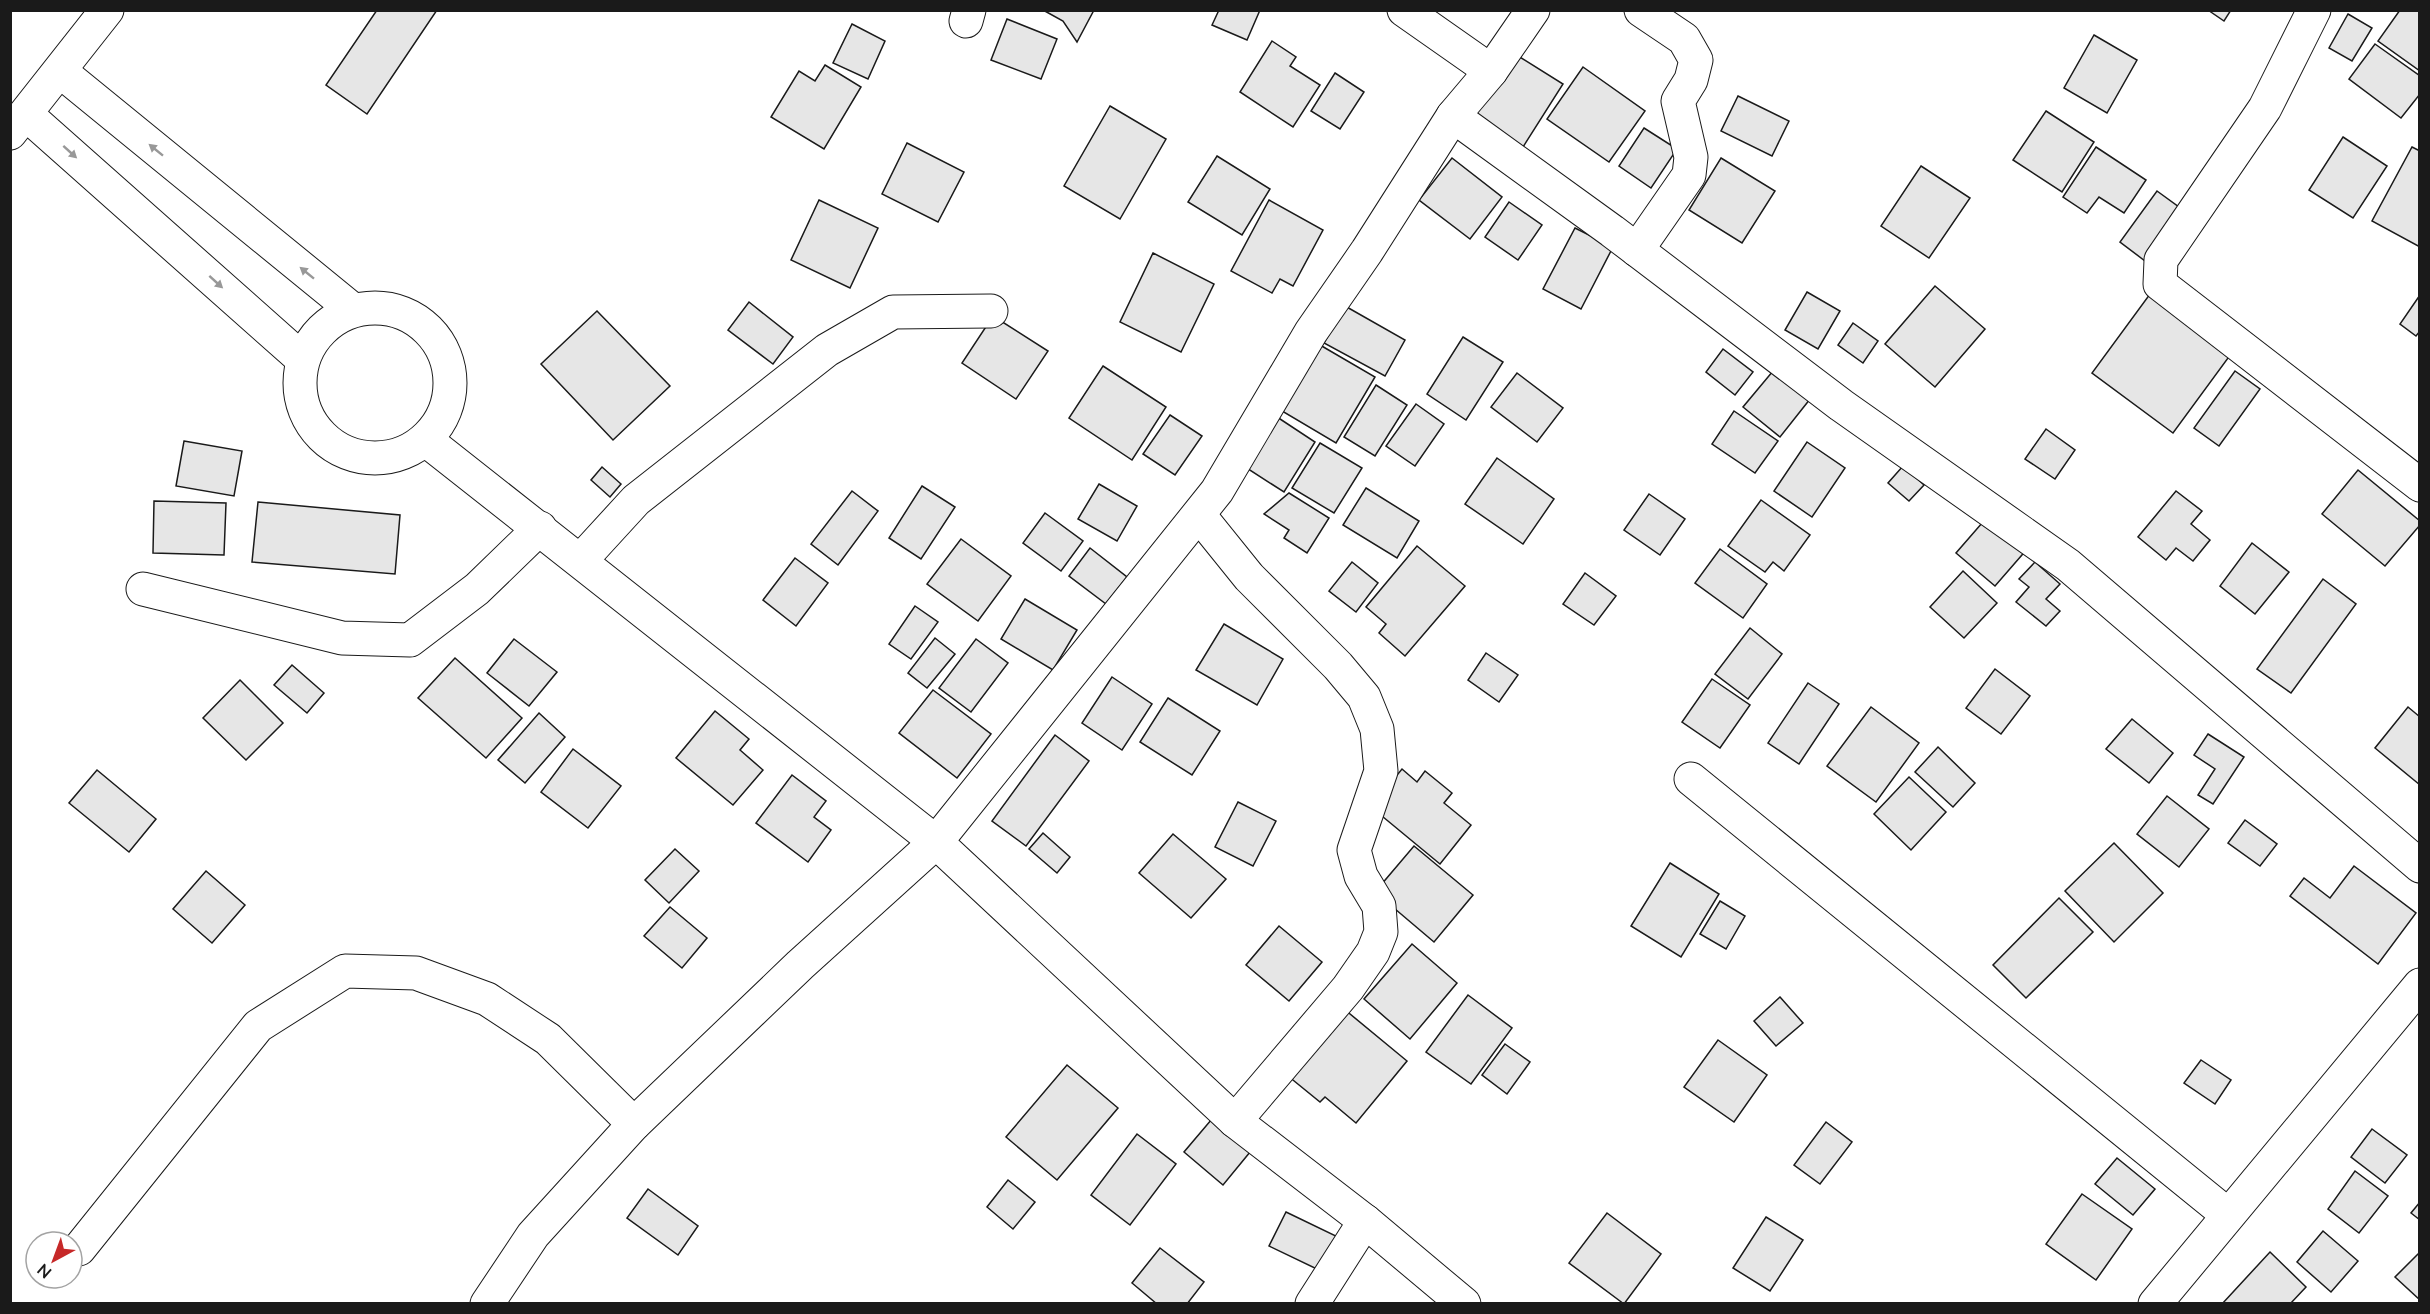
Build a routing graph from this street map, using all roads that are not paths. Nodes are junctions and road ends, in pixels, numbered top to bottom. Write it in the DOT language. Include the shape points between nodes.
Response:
graph roads {
  1 [pos="107,10"];
  2 [pos="1404,10"];
  3 [pos="1533,10"];
  4 [pos="1641,10"];
  5 [pos="2314,10"];
  6 [pos="60,71"];
  7 [pos="1491,71"];
  8 [pos="1454,116"];
  9 [pos="18,124"];
  10 [pos="1637,250"];
  11 [pos="353,310"];
  12 [pos="991,311"];
  13 [pos="302,359"];
  14 [pos="426,440"];
  15 [pos="2420,485"];
  16 [pos="1199,515"];
  17 [pos="540,528"];
  18 [pos="581,560"];
  19 [pos="143,589"];
  20 [pos="1691,779"];
  21 [pos="936,842"];
  22 [pos="2420,866"];
  23 [pos="2420,985"];
  24 [pos="1235,1121"];
  25 [pos="634,1124"];
  26 [pos="2228,1215"];
  27 [pos="1365,1221"];
  28 [pos="84,1243"];
  29 [pos="2167,1299"];
  30 [pos="487,1304"];
  31 [pos="1312,1304"];
  32 [pos="1464,1304"];
  1 -- 6 [label="street"];
  2 -- 7 [label="street"];
  3 -- 7 [label="street"];
  4 -- 10 [label="street" via="1684,39 1696,60 1691,80 1678,101 1691,157 1689,175"];
  5 -- 15 [label="street" via="2265,108 2160,260 2160,284"];
  6 -- 9 [label="street"];
  11 -- 6 [label="street, one-way"];
  7 -- 8 [label="street"];
  8 -- 10 [label="street"];
  8 -- 16 [label="street" via="1311,332"];
  9 -- 13 [label="street, one-way"];
  10 -- 22 [label="street" via="1841,405 2068,565"];
  11 -- 13 [label="street" via="322,328"];
  11 -- 14 [label="street" via="387,308 419,321 442,346 451,378 450,390 446,412"];
  12 -- 18 [label="street" via="893,312 827,350 636,500"];
  13 -- 14 [label="street" via="299,391 309,423 333,447 364,459 397,456"];
  14 -- 17 [label="street"];
  16 -- 21 [label="street"];
  16 -- 24 [label="street" via="1249,577 1364,697 1377,729 1381,771 1354,850 1361,876 1379,906 1381,932 1377,942 1348,988"];
  17 -- 18 [label="street"];
  17 -- 19 [label="street" via="477,589 410,640 342,638"];
  18 -- 21 [label="street"];
  20 -- 26 [label="street"];
  21 -- 24 [label="street"];
  21 -- 25 [label="street"];
  23 -- 26 [label="street"];
  24 -- 27 [label="street"];
  25 -- 28 [label="street" via="548,1039 487,999 416,973 345,971 258,1026"];
  25 -- 30 [label="street" via="533,1235"];
  26 -- 29 [label="street"];
  27 -- 31 [label="street"];
  27 -- 32 [label="street"];
}
